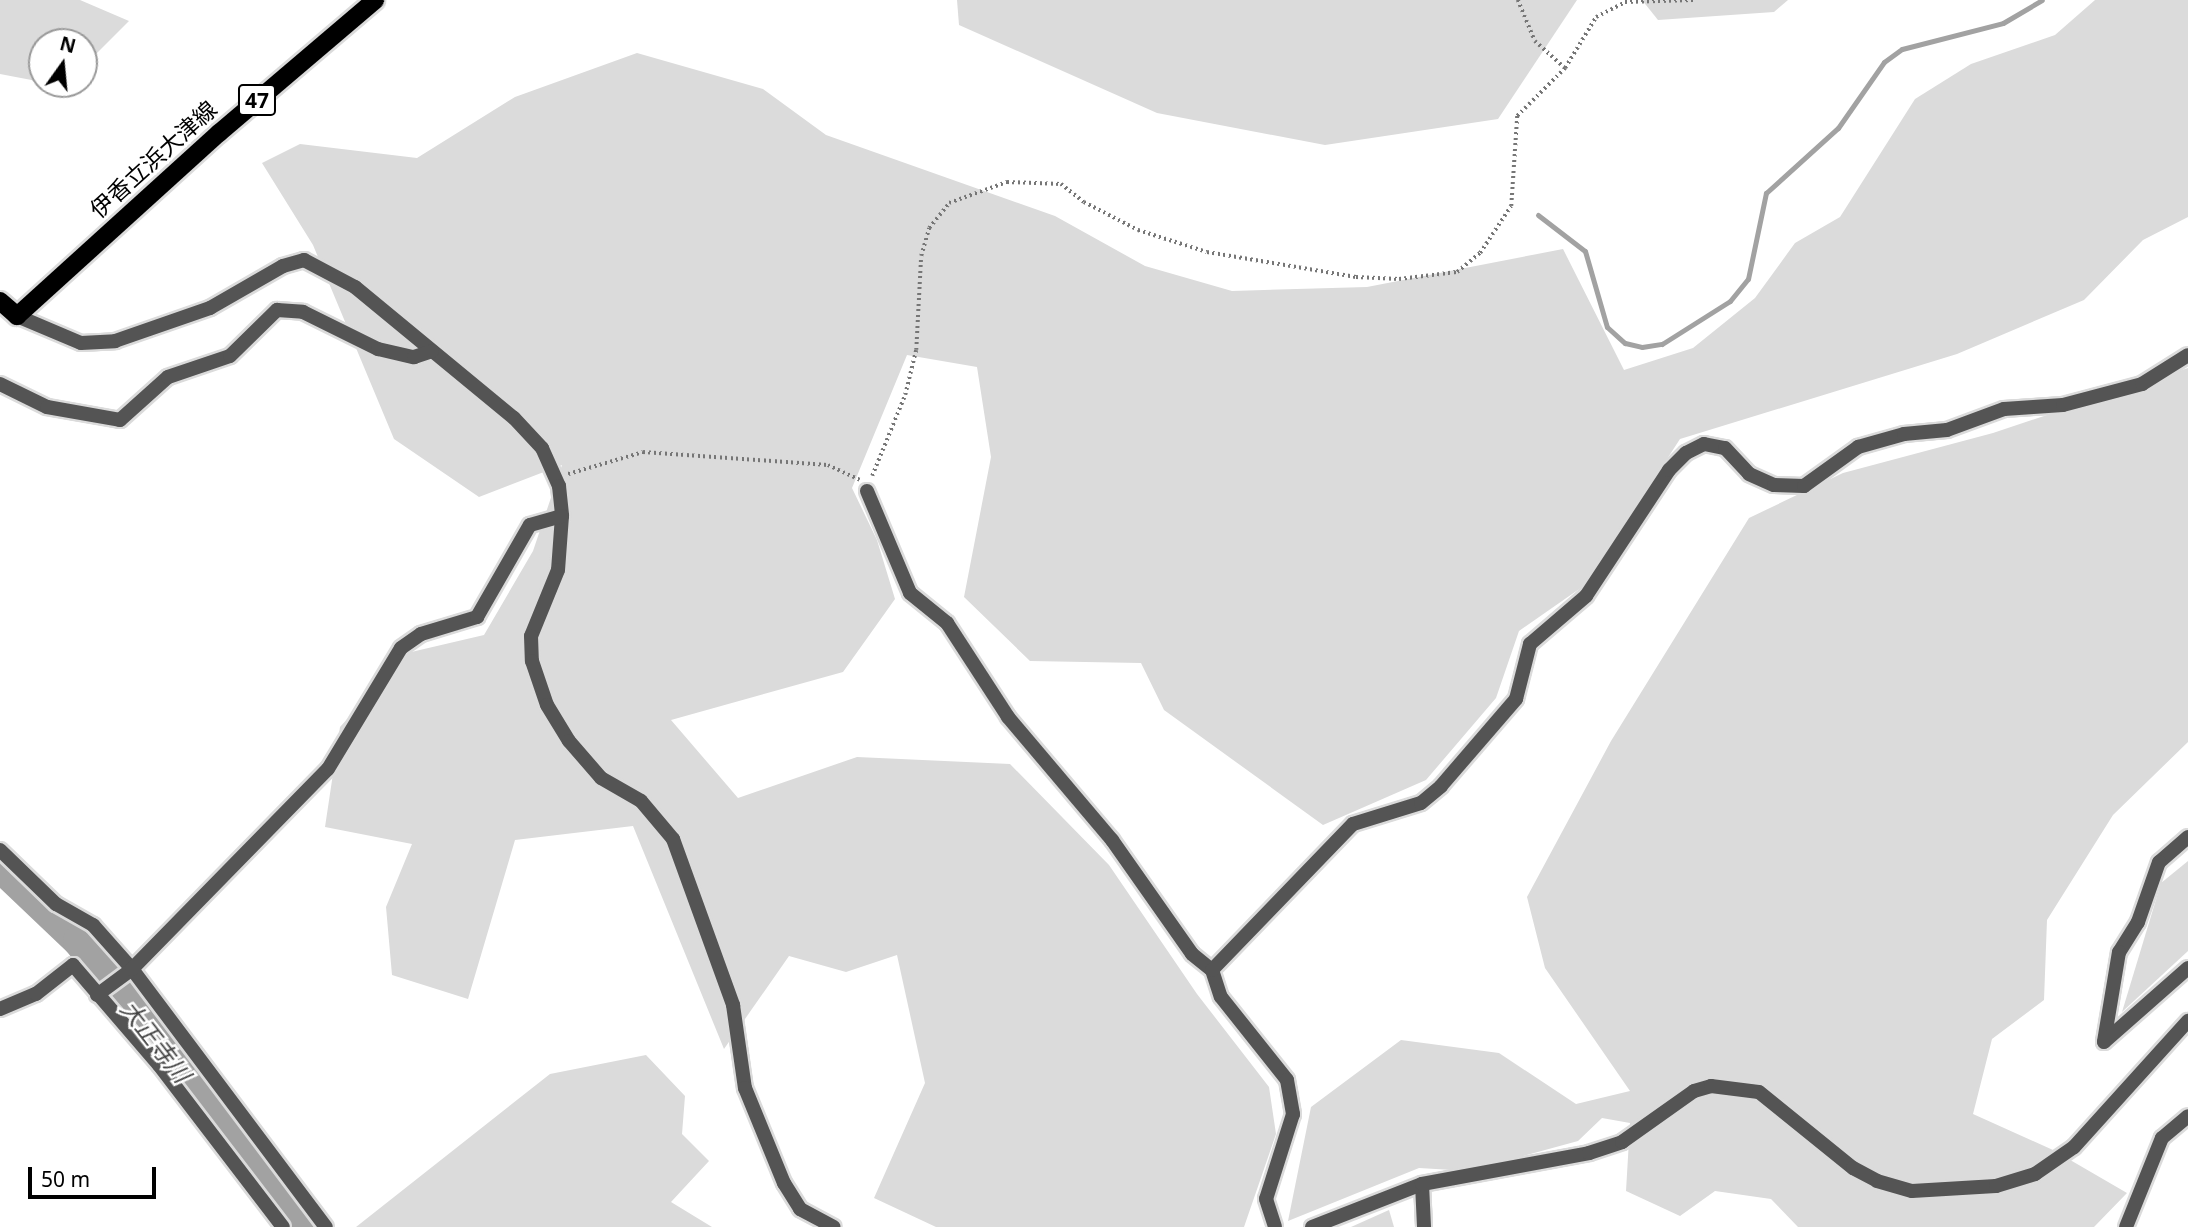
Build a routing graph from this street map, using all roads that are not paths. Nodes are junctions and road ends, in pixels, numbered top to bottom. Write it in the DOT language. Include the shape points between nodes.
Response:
graph roads {
  1 [pos="375,0"];
  2 [pos="0,301"];
  3 [pos="17,316"];
  4 [pos="432,351"];
  5 [pos="2188,355"];
  6 [pos="0,384"];
  7 [pos="867,491"];
  8 [pos="562,516"];
  9 [pos="2188,837"];
  10 [pos="0,850"];
  11 [pos="2188,968"];
  12 [pos="132,969"];
  13 [pos="1212,970"];
  14 [pos="97,995"];
  15 [pos="0,1009"];
  16 [pos="2188,1021"];
  17 [pos="2188,1116"];
  18 [pos="1422,1184"];
  19 [pos="283,1227"];
  20 [pos="326,1227"];
  21 [pos="834,1227"];
  22 [pos="1275,1227"];
  23 [pos="1312,1227"];
  24 [pos="1424,1227"];
  25 [pos="2126,1227"];
  1 -- 3 [label="main road, 伊香立浜大津線 / 47" via="199,150"];
  2 -- 3 [label="main road"];
  3 -- 4 [label="street" via="81,343 115,341 210,308 283,265 304,260 355,287"];
  4 -- 6 [label="street" via="414,357 378,349 303,312 277,310 230,356 168,377 120,420 47,407"];
  4 -- 8 [label="street" via="514,418 541,448 555,478"];
  5 -- 13 [label="street" via="2141,384 2063,405 2004,409 1947,430 1904,434 1858,447 1804,486 1774,485 1749,474 1726,449 1704,444 1686,453 1669,470 1586,596 1530,644 1516,699 1441,786 1421,803 1353,824"];
  7 -- 13 [label="street" via="910,593 947,623 1008,718 1112,840 1192,954"];
  8 -- 12 [label="street" via="530,525 477,617 421,634 401,648 328,769"];
  8 -- 21 [label="street" via="558,570 531,636 531,661 547,705 569,741 601,778 641,802 673,839 733,1005 745,1088 779,1171 800,1209"];
  9 -- 11 [label="street" via="2159,862 2138,922 2119,952 2104,1042"];
  10 -- 12 [label="street" via="56,904 93,925"];
  12 -- 14 [label="street"];
  12 -- 20 [label="street"];
  13 -- 22 [label="street" via="1221,997 1287,1080 1293,1114 1266,1199"];
  14 -- 15 [label="street" via="73,965 36,994"];
  14 -- 19 [label="street" via="146,1049"];
  16 -- 18 [label="street" via="2074,1147 2035,1174 1996,1186 1912,1191 1877,1181 1853,1168 1759,1092 1735,1086 1694,1091 1622,1142 1589,1153"];
  17 -- 25 [label="street" via="2162,1138"];
  18 -- 23 [label="street"];
  18 -- 24 [label="street"];
}
